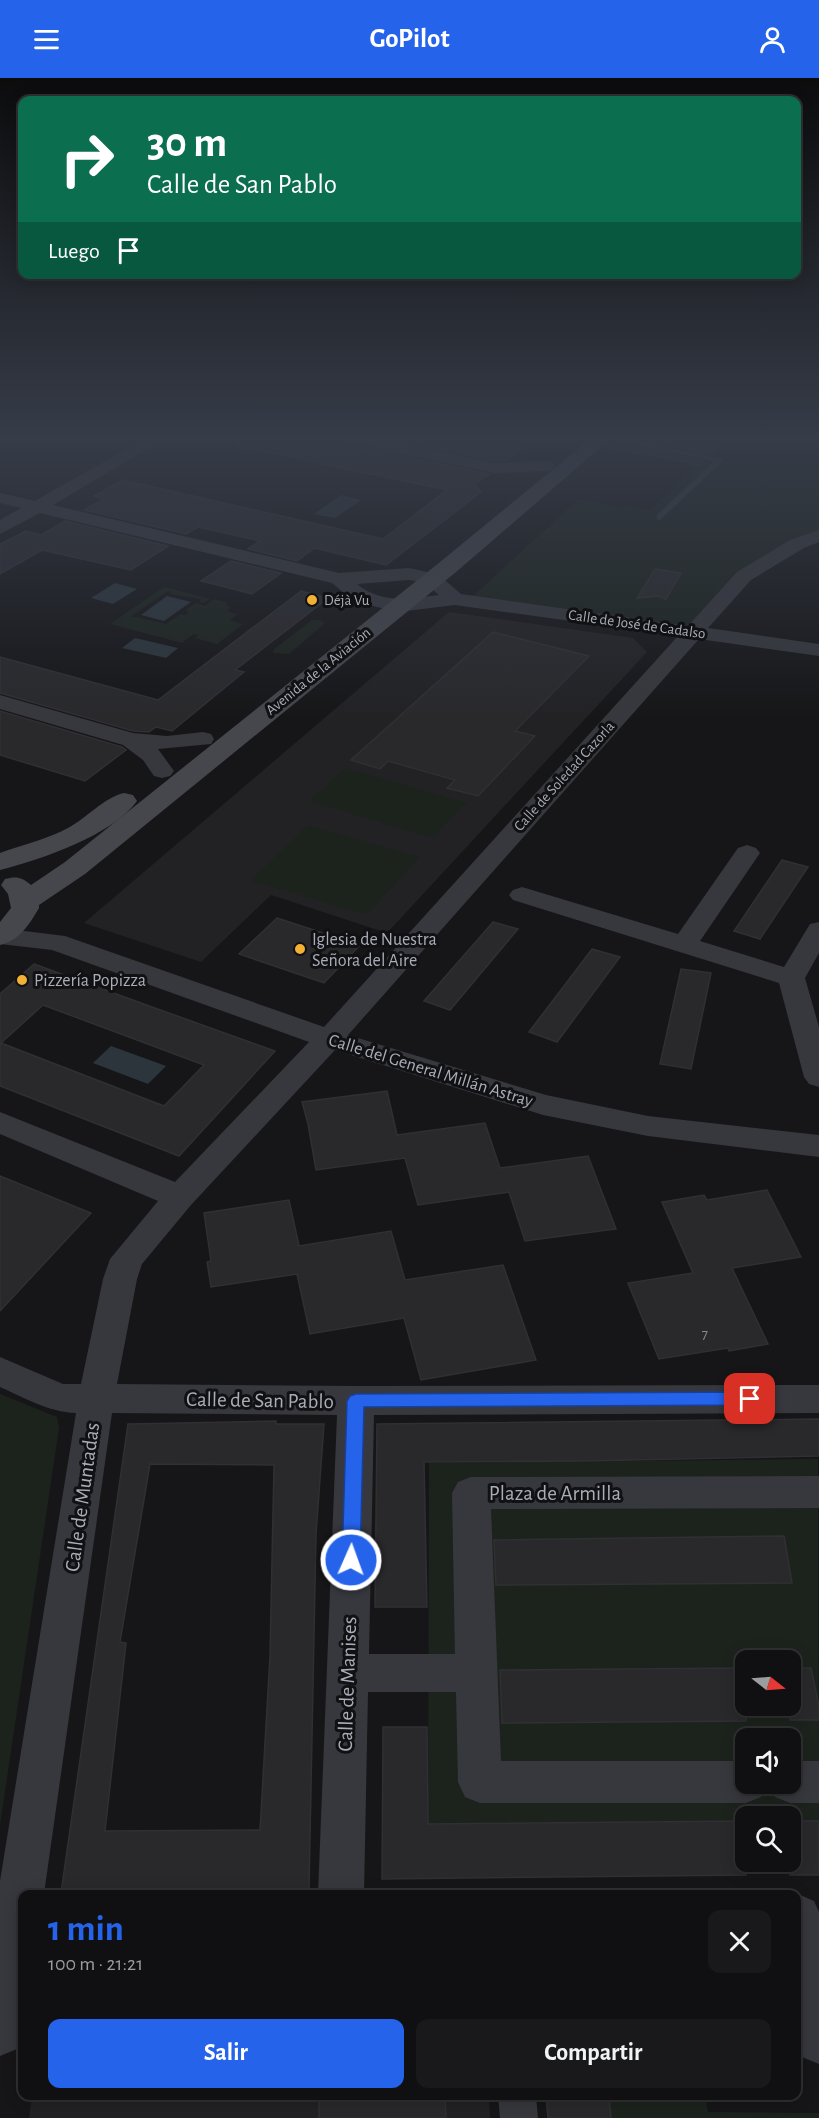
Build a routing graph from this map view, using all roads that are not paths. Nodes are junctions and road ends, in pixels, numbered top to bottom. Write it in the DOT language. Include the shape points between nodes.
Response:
graph roads {
  1 [pos="134,530"];
  2 [pos="465,530"];
  3 [pos="491,530"];
  4 [pos="819,536"];
  5 [pos="410,574"];
  6 [pos="384,578"];
  7 [pos="339,579"];
  8 [pos="432,579"];
  9 [pos="455,599"];
  10 [pos="378,601"];
  11 [pos="692,632"];
  12 [pos="819,650"];
  13 [pos="0,702"];
  14 [pos="203,739"];
  15 [pos="131,740"];
  16 [pos="162,771"];
  17 [pos="747,854"];
  18 [pos="0,862"];
  19 [pos="0,877"];
  20 [pos="522,895"];
  21 [pos="23,908"];
  22 [pos="0,936"];
  23 [pos="818,936"];
  24 [pos="56,942"];
  25 [pos="684,945"];
  26 [pos="791,978"];
  27 [pos="329,1040"];
  28 [pos="819,1077"];
  29 [pos="0,1122"];
  30 [pos="819,1146"];
  31 [pos="180,1197"];
  32 [pos="0,1371"];
  33 [pos="96,1399"];
  34 [pos="819,1399"];
  35 [pos="356,1401"];
  36 [pos="819,1492"];
  37 [pos="347,1673"];
  38 [pos="477,1673"];
  39 [pos="735,1782"];
  40 [pos="801,1782"];
  41 [pos="819,1782"];
  42 [pos="25,1890"];
  43 [pos="341,1890"];
  44 [pos="804,1917"];
  45 [pos="18,1932"];
  46 [pos="0,2032"];
  47 [pos="819,2040"];
  48 [pos="517,2100"];
  49 [pos="519,2118"];
  1 -- 7 [label="street"];
  2 -- 5 [label="main road, Avenida de la Aviación"];
  3 -- 8 [label="main road, Avenida de la Aviación"];
  4 -- 11 [label="street, Calle de Soledad Cazorla" via="797,544 744,576"];
  5 -- 6 [label="street"];
  5 -- 8 [label="street"];
  5 -- 10 [label="main road, Avenida de la Aviación"];
  6 -- 7 [label="street"];
  6 -- 10 [label="street" via="362,587"];
  7 -- 10 [label="street"];
  8 -- 9 [label="street"];
  8 -- 10 [label="main road, Avenida de la Aviación"];
  9 -- 10 [label="street, Calle de José de Cadalso"];
  9 -- 11 [label="street, Calle de José de Cadalso"];
  10 -- 14 [label="main road, Avenida de la Aviación"];
  10 -- 21 [label="main road, Avenida de la Aviación" via="75,868"];
  11 -- 12 [label="street, Calle de José de Cadalso"];
  11 -- 27 [label="street, Calle de Soledad Cazorla"];
  13 -- 15 [label="street"];
  14 -- 15 [label="street" via="167,743"];
  14 -- 16 [label="main road, Avenida de la Aviación"];
  15 -- 16 [label="street" via="151,755"];
  16 -- 18 [label="main road, Avenida de la Aviación" via="85,830"];
  17 -- 25 [label="street"];
  19 -- 21 [label="main road" via="22,892"];
  20 -- 25 [label="street"];
  21 -- 22 [label="main road, Avenida de la Aviación" via="13,926"];
  21 -- 24 [label="street, Calle del General Millán Astray"];
  22 -- 24 [label="street, Calle del General Millán Astray"];
  23 -- 26 [label="street"];
  24 -- 27 [label="street, Calle del General Millán Astray"];
  25 -- 26 [label="street"];
  26 -- 28 [label="street"];
  27 -- 30 [label="street, Calle del General Millán Astray" via="562,1109 648,1126"];
  27 -- 31 [label="street, Calle de Muntadas"];
  29 -- 31 [label="street"];
  31 -- 33 [label="street, Calle de Muntadas" via="127,1259"];
  32 -- 33 [label="street, Calle de San Pablo" via="60,1398"];
  33 -- 35 [label="street, Calle de San Pablo"];
  33 -- 42 [label="street, Calle de Muntadas"];
  34 -- 35 [label="street, Calle de San Pablo"];
  35 -- 37 [label="street, Calle de Manises"];
  36 -- 38 [label="street, Plaza de Armilla" via="471,1493"];
  37 -- 38 [label="street"];
  37 -- 43 [label="street, Calle de Manises"];
  38 -- 39 [label="street, Plaza de Armilla" via="480,1782"];
  40 -- 41 [label="street"];
  44 -- 47 [label="street"];
  45 -- 46 [label="street, Calle de Muntadas"];
  48 -- 49 [label="street"];
}
